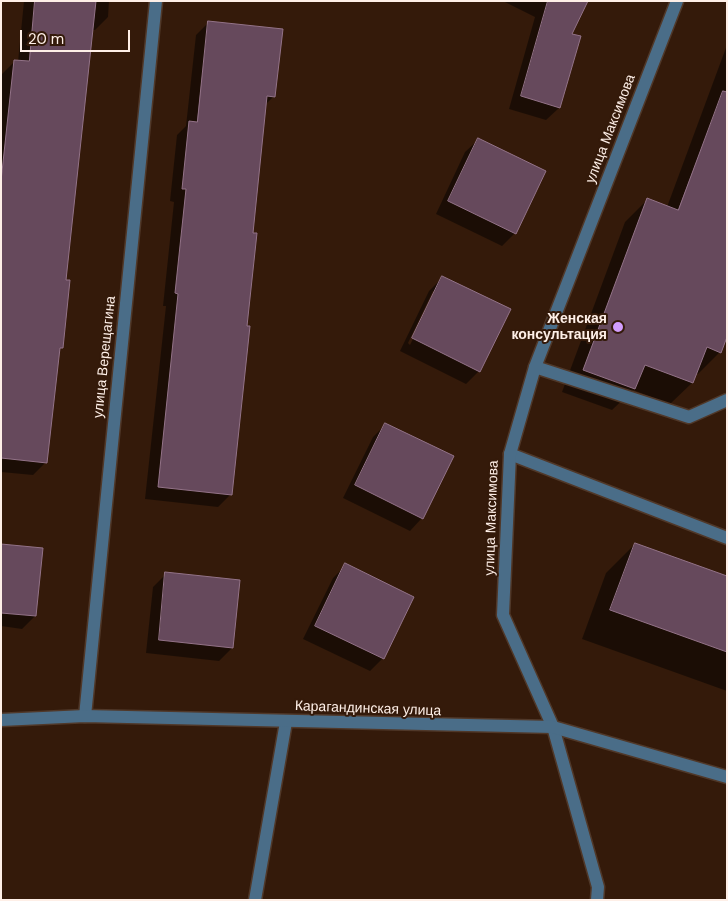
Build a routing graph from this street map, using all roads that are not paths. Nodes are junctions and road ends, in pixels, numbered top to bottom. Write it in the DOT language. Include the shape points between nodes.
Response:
graph roads {
  1 [pos="156,1"];
  2 [pos="677,1"];
  3 [pos="535,367"];
  4 [pos="727,400"];
  5 [pos="510,454"];
  6 [pos="727,538"];
  7 [pos="85,716"];
  8 [pos="1,720"];
  9 [pos="286,722"];
  10 [pos="553,727"];
  11 [pos="727,777"];
  12 [pos="255,900"];
  13 [pos="597,900"];
  1 -- 7 [label="street, улица Верещагина"];
  2 -- 3 [label="street, улица Максимова"];
  3 -- 4 [label="street" via="689,417"];
  3 -- 5 [label="street, улица Максимова"];
  5 -- 6 [label="street"];
  5 -- 10 [label="street, улица Максимова" via="503,615"];
  7 -- 8 [label="street, Карагандинская улица"];
  7 -- 9 [label="street, Карагандинская улица"];
  9 -- 10 [label="street, Карагандинская улица"];
  9 -- 12 [label="street"];
  10 -- 11 [label="street, Карагандинская улица"];
  10 -- 13 [label="street, улица Максимова" via="598,887"];
}
